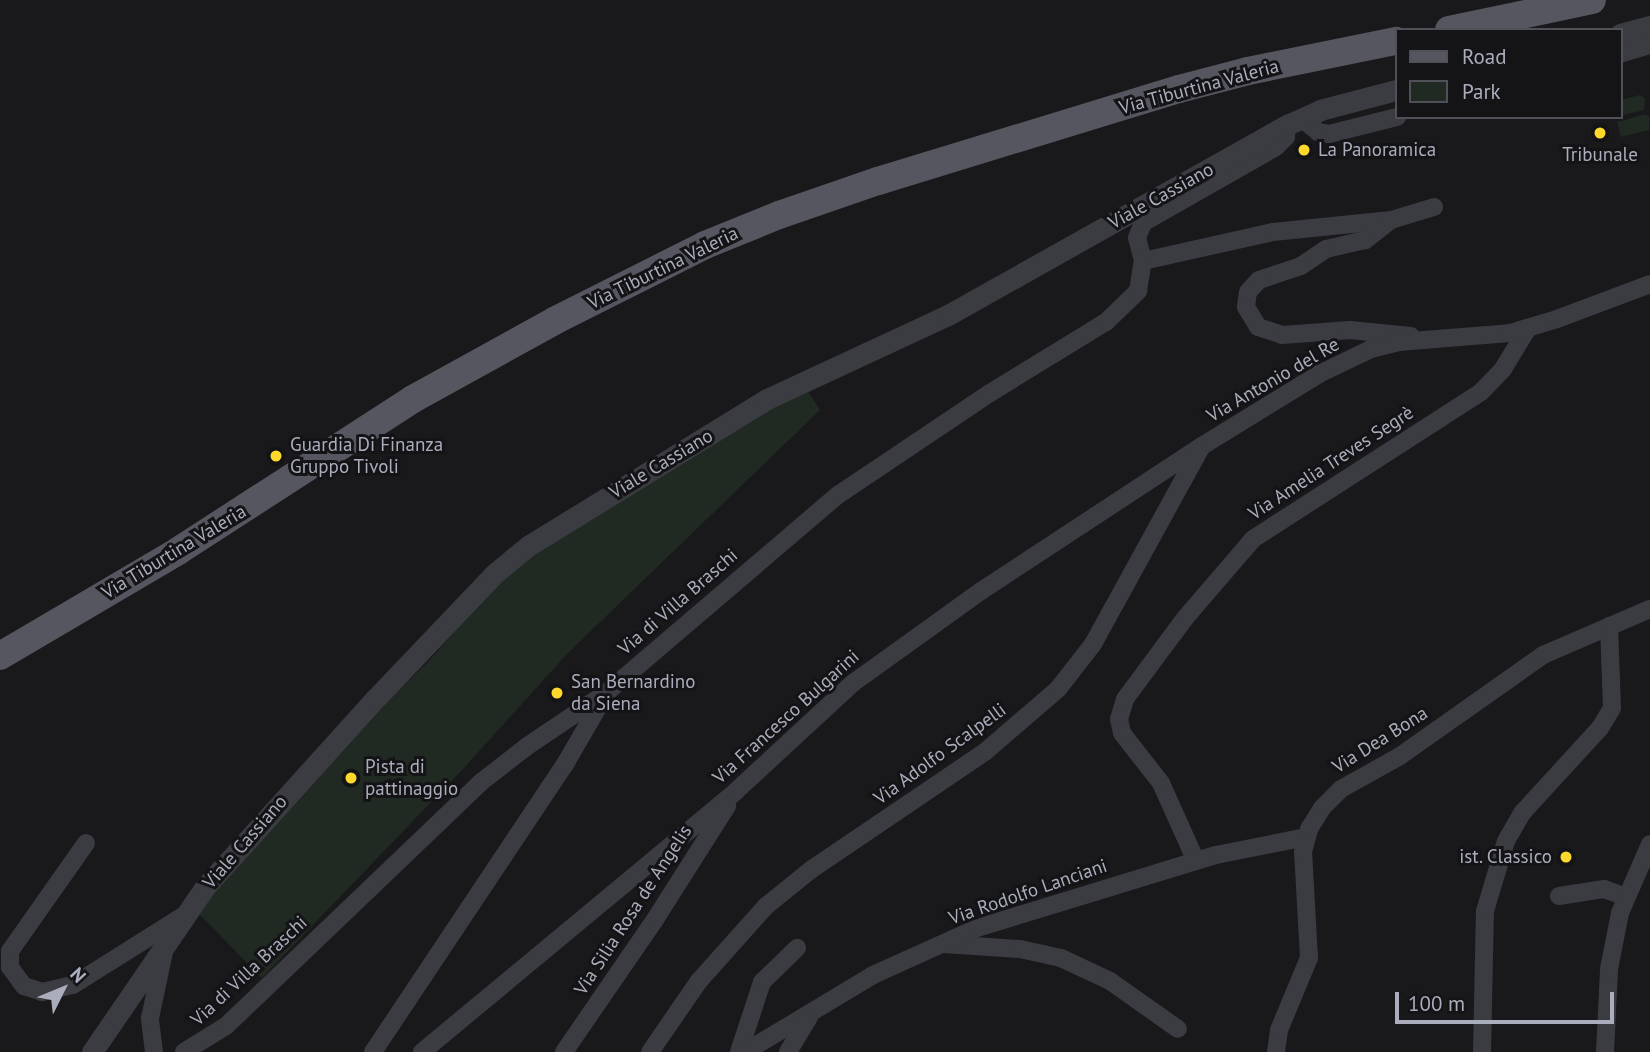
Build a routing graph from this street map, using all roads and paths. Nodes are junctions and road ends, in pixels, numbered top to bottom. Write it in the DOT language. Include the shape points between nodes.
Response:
graph roads {
  1 [pos="1592,0"];
  2 [pos="1650,26"];
  3 [pos="1459,28"];
  4 [pos="1622,33"];
  5 [pos="1394,41"];
  6 [pos="1650,45"];
  7 [pos="1622,53"];
  8 [pos="1394,91"];
  9 [pos="1394,118"];
  10 [pos="1294,121"];
  11 [pos="1434,207"];
  12 [pos="1391,220"];
  13 [pos="1143,261"];
  14 [pos="1650,284"];
  15 [pos="1528,328"];
  16 [pos="1421,340"];
  17 [pos="1202,446"];
  18 [pos="1650,609"];
  19 [pos="1609,625"];
  20 [pos="0,656"];
  21 [pos="606,694"];
  22 [pos="736,791"];
  23 [pos="1306,837"];
  24 [pos="86,844"];
  25 [pos="1650,844"];
  26 [pos="1196,861"];
  27 [pos="1559,896"];
  28 [pos="1626,897"];
  29 [pos="184,915"];
  30 [pos="941,944"];
  31 [pos="165,945"];
  32 [pos="797,948"];
  33 [pos="811,1014"];
  34 [pos="1178,1029"];
  35 [pos="92,1052"];
  36 [pos="154,1052"];
  37 [pos="184,1052"];
  38 [pos="373,1052"];
  39 [pos="422,1052"];
  40 [pos="564,1052"];
  41 [pos="650,1052"];
  42 [pos="739,1052"];
  43 [pos="745,1052"];
  44 [pos="788,1052"];
  45 [pos="1276,1052"];
  46 [pos="1482,1052"];
  47 [pos="1605,1052"];
  1 -- 3 [label="main road"];
  2 -- 4 [label="street"];
  5 -- 20 [label="main road, Via Tiburtina Valeria" via="1180,89 878,181 705,245 556,320 424,394 178,551"];
  6 -- 7 [label="street"];
  8 -- 10 [label="street, Viale Cassiano"];
  9 -- 10 [label="street" via="1329,134"];
  10 -- 13 [label="street, Via di Villa Braschi" via="1276,147 1143,223 1137,238"];
  10 -- 29 [label="street, Viale Cassiano" via="948,315 767,399 528,546 494,574 320,758"];
  11 -- 12 [label="street"];
  12 -- 13 [label="street" via="1273,232"];
  12 -- 16 [label="street" via="1365,240 1326,249 1301,266 1259,280 1248,292 1246,307 1261,328 1282,335 1388,331"];
  13 -- 21 [label="street, Via di Villa Braschi" via="1138,290 1106,322 838,495"];
  14 -- 15 [label="street, Via Antonio del Re"];
  15 -- 16 [label="street, Via Antonio del Re"];
  15 -- 26 [label="street, Via Amelia Treves Segrè" via="1503,369 1481,392 1253,539 1186,617 1125,699 1119,719 1122,733 1161,783"];
  16 -- 17 [label="street, Via Antonio del Re" via="1376,348 1332,366"];
  17 -- 22 [label="street, Via Francesco Bulgarini" via="915,636 853,683"];
  17 -- 41 [label="street, Via Adolfo Scalpelli" via="1093,643 1058,689 979,756 812,869 766,906 699,981"];
  18 -- 19 [label="street, Via Dea Bona"];
  19 -- 23 [label="street, Via Dea Bona" via="1543,655 1399,756 1341,789 1319,812"];
  19 -- 46 [label="street" via="1612,708 1600,728 1523,812 1506,841 1485,911"];
  21 -- 37 [label="street, Via di Villa Braschi" via="488,776 226,1026"];
  21 -- 38 [label="street" via="570,756"];
  22 -- 39 [label="street, Via Francesco Bulgarini"];
  22 -- 40 [label="street, Via Silia Rosa de Angelis"];
  23 -- 26 [label="street, Via Rodolfo Lanciani"];
  23 -- 45 [label="street, Via Dea Bona" via="1303,868 1309,958 1279,1030"];
  24 -- 29 [label="street" via="10,951 10,967 24,986 42,992 73,985"];
  25 -- 28 [label="street"];
  26 -- 30 [label="street, Via Rodolfo Lanciani" via="977,928"];
  27 -- 28 [label="street" via="1604,889"];
  28 -- 47 [label="street" via="1609,968"];
  29 -- 31 [label="street, Viale Cassiano"];
  30 -- 33 [label="street, Via Rodolfo Lanciani" via="873,975"];
  30 -- 34 [label="street" via="1020,949 1061,958 1110,981"];
  31 -- 35 [label="street, Viale Cassiano"];
  31 -- 36 [label="street" via="151,1011"];
  32 -- 42 [label="street" via="762,982"];
  33 -- 43 [label="street, Via Rodolfo Lanciani"];
  33 -- 44 [label="street"];
}
